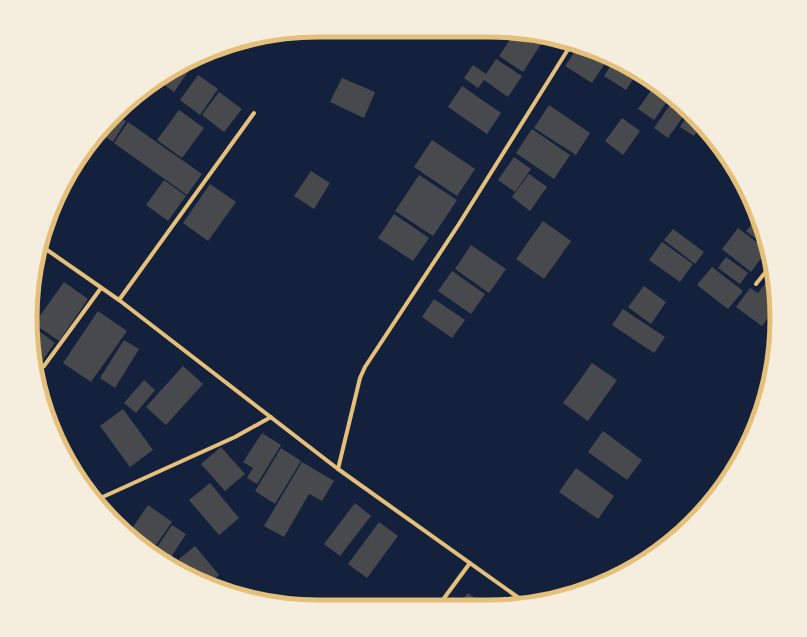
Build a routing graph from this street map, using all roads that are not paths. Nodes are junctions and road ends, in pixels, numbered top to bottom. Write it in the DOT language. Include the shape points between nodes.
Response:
graph roads {
  1 [pos="569,49"];
  2 [pos="254,113"];
  3 [pos="46,249"];
  4 [pos="766,271"];
  5 [pos="756,284"];
  6 [pos="101,288"];
  7 [pos="118,300"];
  8 [pos="41,368"];
  9 [pos="271,417"];
  10 [pos="338,469"];
  11 [pos="101,498"];
  12 [pos="470,563"];
  13 [pos="519,598"];
  14 [pos="443,600"];
  1 -- 10 [label="street" via="365,367 360,378"];
  2 -- 7 [label="street"];
  3 -- 6 [label="street"];
  4 -- 5 [label="street"];
  6 -- 7 [label="street"];
  6 -- 8 [label="street"];
  7 -- 9 [label="street"];
  9 -- 10 [label="street"];
  9 -- 11 [label="street" via="235,437"];
  10 -- 12 [label="street"];
  12 -- 13 [label="street"];
  12 -- 14 [label="street"];
}
